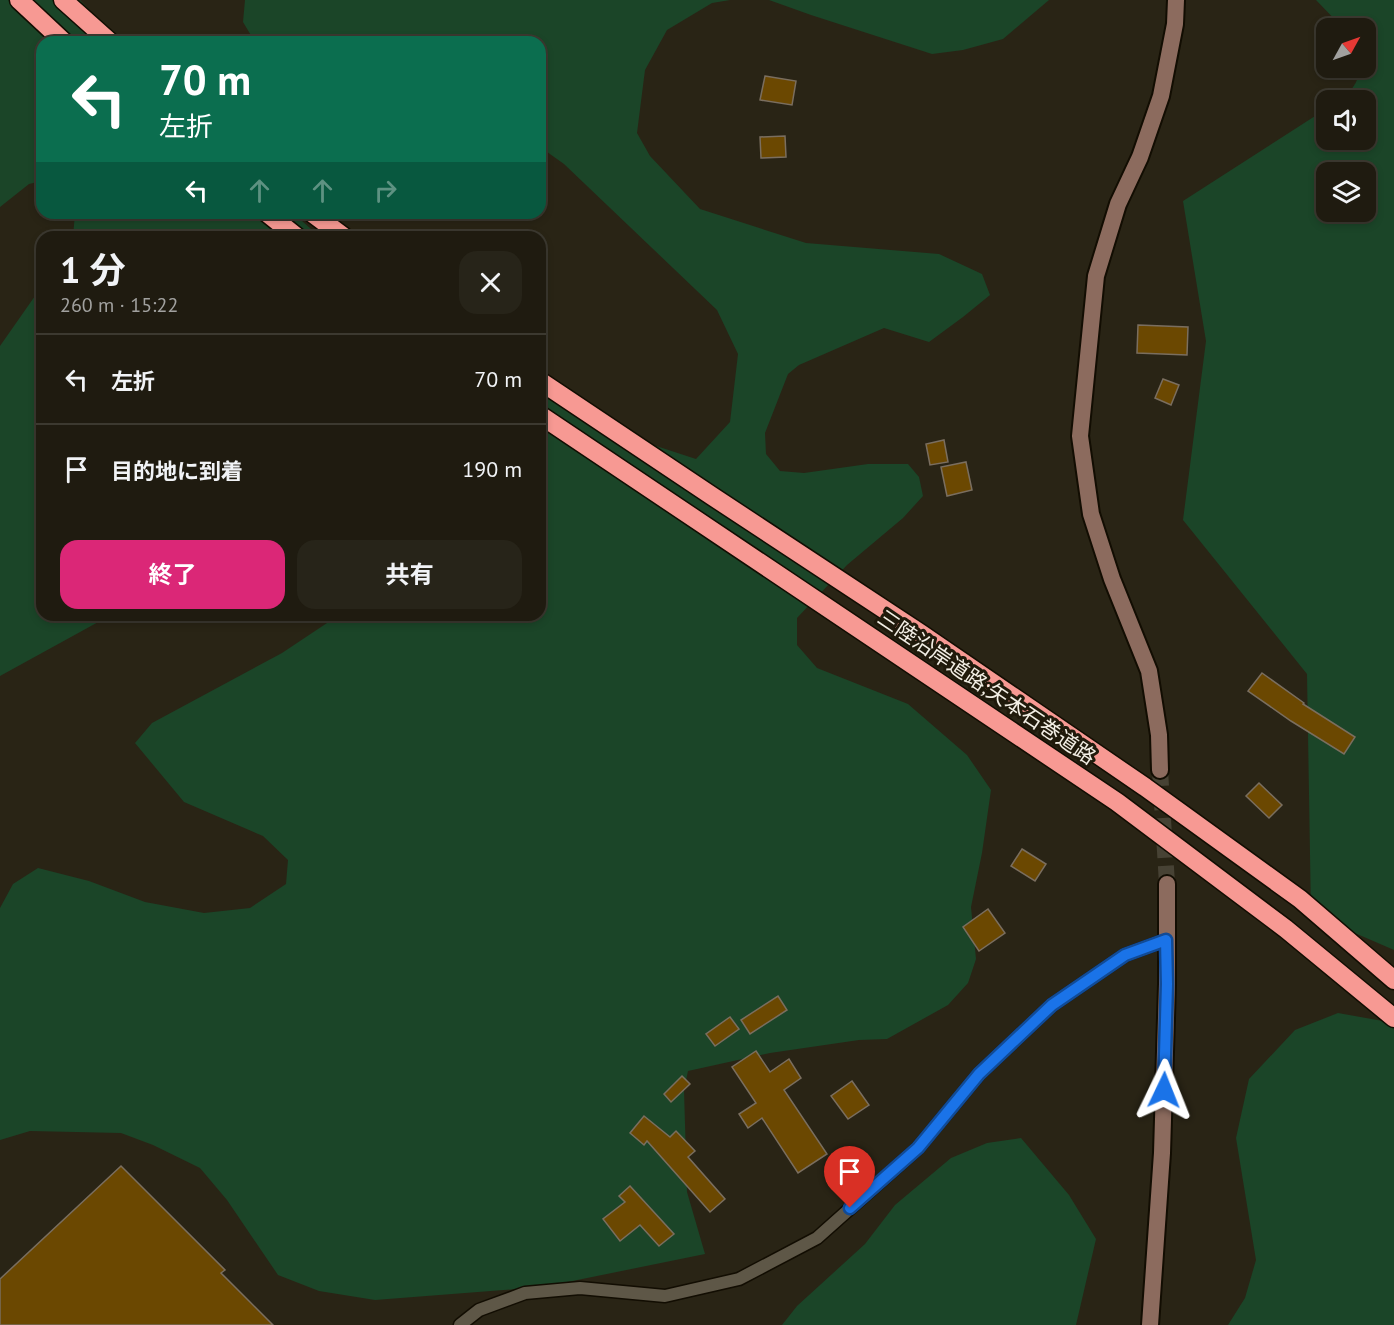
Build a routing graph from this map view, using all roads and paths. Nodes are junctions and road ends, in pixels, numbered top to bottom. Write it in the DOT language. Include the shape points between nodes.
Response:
graph roads {
  1 [pos="19,0"];
  2 [pos="63,0"];
  3 [pos="1176,0"];
  4 [pos="58,36"];
  5 [pos="103,36"];
  6 [pos="274,219"];
  7 [pos="320,219"];
  8 [pos="290,231"];
  9 [pos="336,231"];
  10 [pos="546,385"];
  11 [pos="546,419"];
  12 [pos="1160,770"];
  13 [pos="1167,884"];
  14 [pos="1166,940"];
  15 [pos="1394,980"];
  16 [pos="1394,1018"];
  17 [pos="460,1325"];
  18 [pos="1149,1325"];
  1 -- 4 [label="highway"];
  2 -- 5 [label="highway"];
  3 -- 12 [label="street" via="1161,96 1140,157 1118,204 1096,276 1080,436 1091,514 1149,671 1160,735"];
  6 -- 8 [label="highway"];
  7 -- 9 [label="highway"];
  10 -- 15 [label="highway, 三陸沿岸道路;矢本石巻道路" via="920,633 1145,788 1300,899"];
  11 -- 16 [label="highway, 三陸沿岸道路;矢本石巻道路" via="1117,802 1286,929"];
  13 -- 14 [label="street"];
  14 -- 17 [label="street" via="1125,955 1052,1005 979,1074 918,1148 817,1238 739,1279 665,1296 580,1288 525,1293 479,1310"];
  14 -- 18 [label="street" via="1162,1153"];
}
